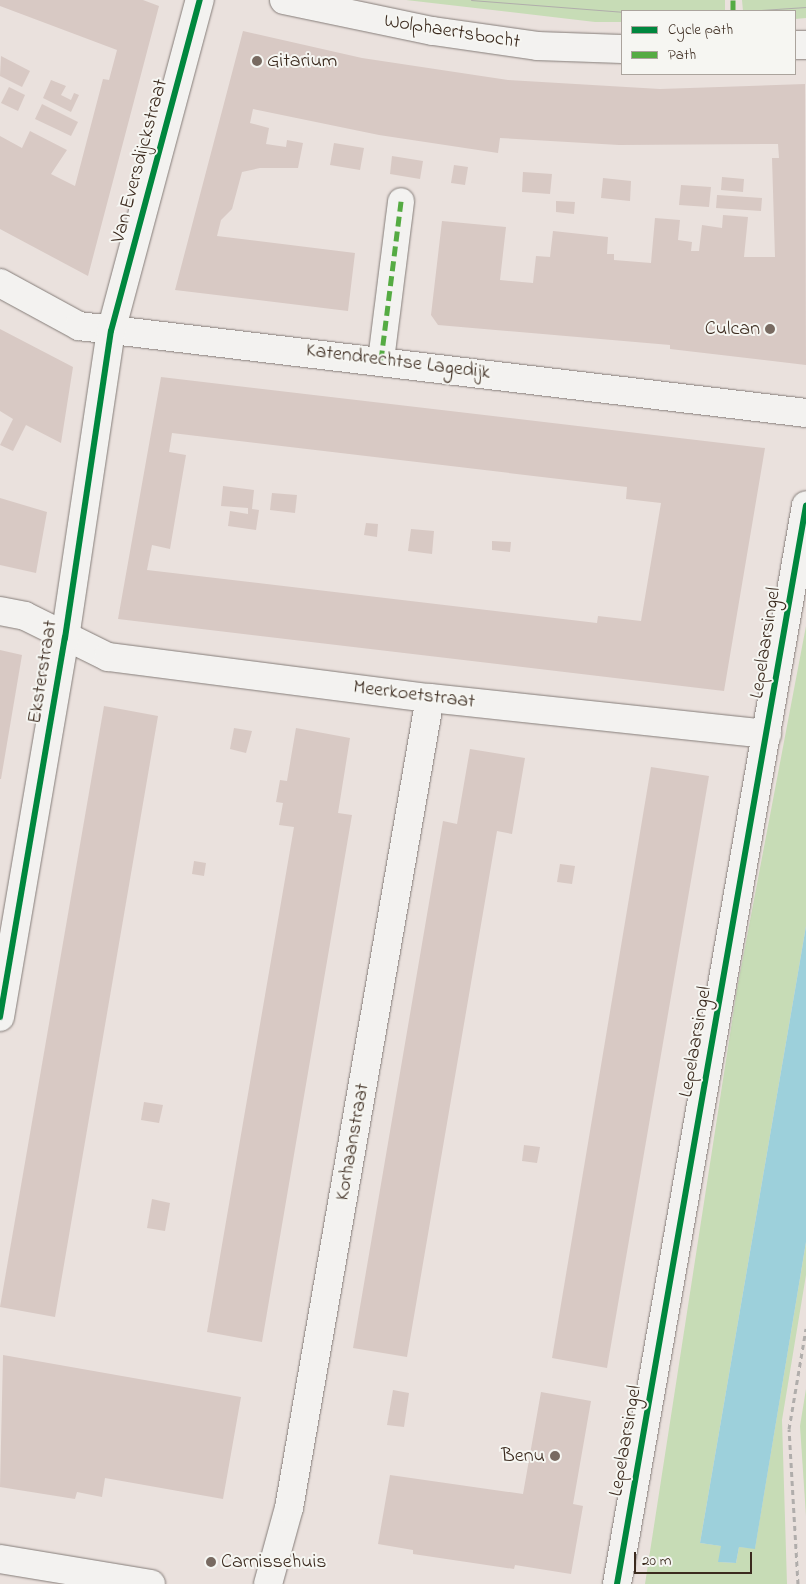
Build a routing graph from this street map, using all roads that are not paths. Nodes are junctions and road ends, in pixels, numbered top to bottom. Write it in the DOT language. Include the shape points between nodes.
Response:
graph roads {
  1 [pos="200,0"];
  2 [pos="284,0"];
  3 [pos="621,49"];
  4 [pos="401,201"];
  5 [pos="0,283"];
  6 [pos="111,330"];
  7 [pos="381,360"];
  8 [pos="806,413"];
  9 [pos="806,505"];
  10 [pos="0,611"];
  11 [pos="65,638"];
  12 [pos="430,698"];
  13 [pos="767,734"];
  14 [pos="8,925"];
  15 [pos="0,1017"];
  16 [pos="0,1559"];
  17 [pos="151,1584"];
  18 [pos="268,1584"];
  19 [pos="617,1584"];
  1 -- 6 [label="street, Van Eversdijckstraat"];
  2 -- 3 [label="street, Wolphaertsbocht" via="433,31 536,46"];
  4 -- 7 [label="street"];
  5 -- 6 [label="street, Katendrechtse Lagedijk" via="79,326"];
  6 -- 7 [label="street, Katendrechtse Lagedijk"];
  6 -- 11 [label="street, Eksterstraat"];
  7 -- 8 [label="street, Katendrechtse Lagedijk"];
  9 -- 13 [label="street, Lepelaarsingel"];
  10 -- 11 [label="street, Meerkoetstraat" via="24,616"];
  11 -- 12 [label="street, Meerkoetstraat" via="108,657"];
  11 -- 14 [label="street, Eksterstraat"];
  12 -- 13 [label="street, Meerkoetstraat"];
  12 -- 18 [label="street, Korhaanstraat" via="289,1508"];
  13 -- 19 [label="street, Lepelaarsingel"];
  14 -- 15 [label="street, Eksterstraat"];
  16 -- 17 [label="street"];
}
